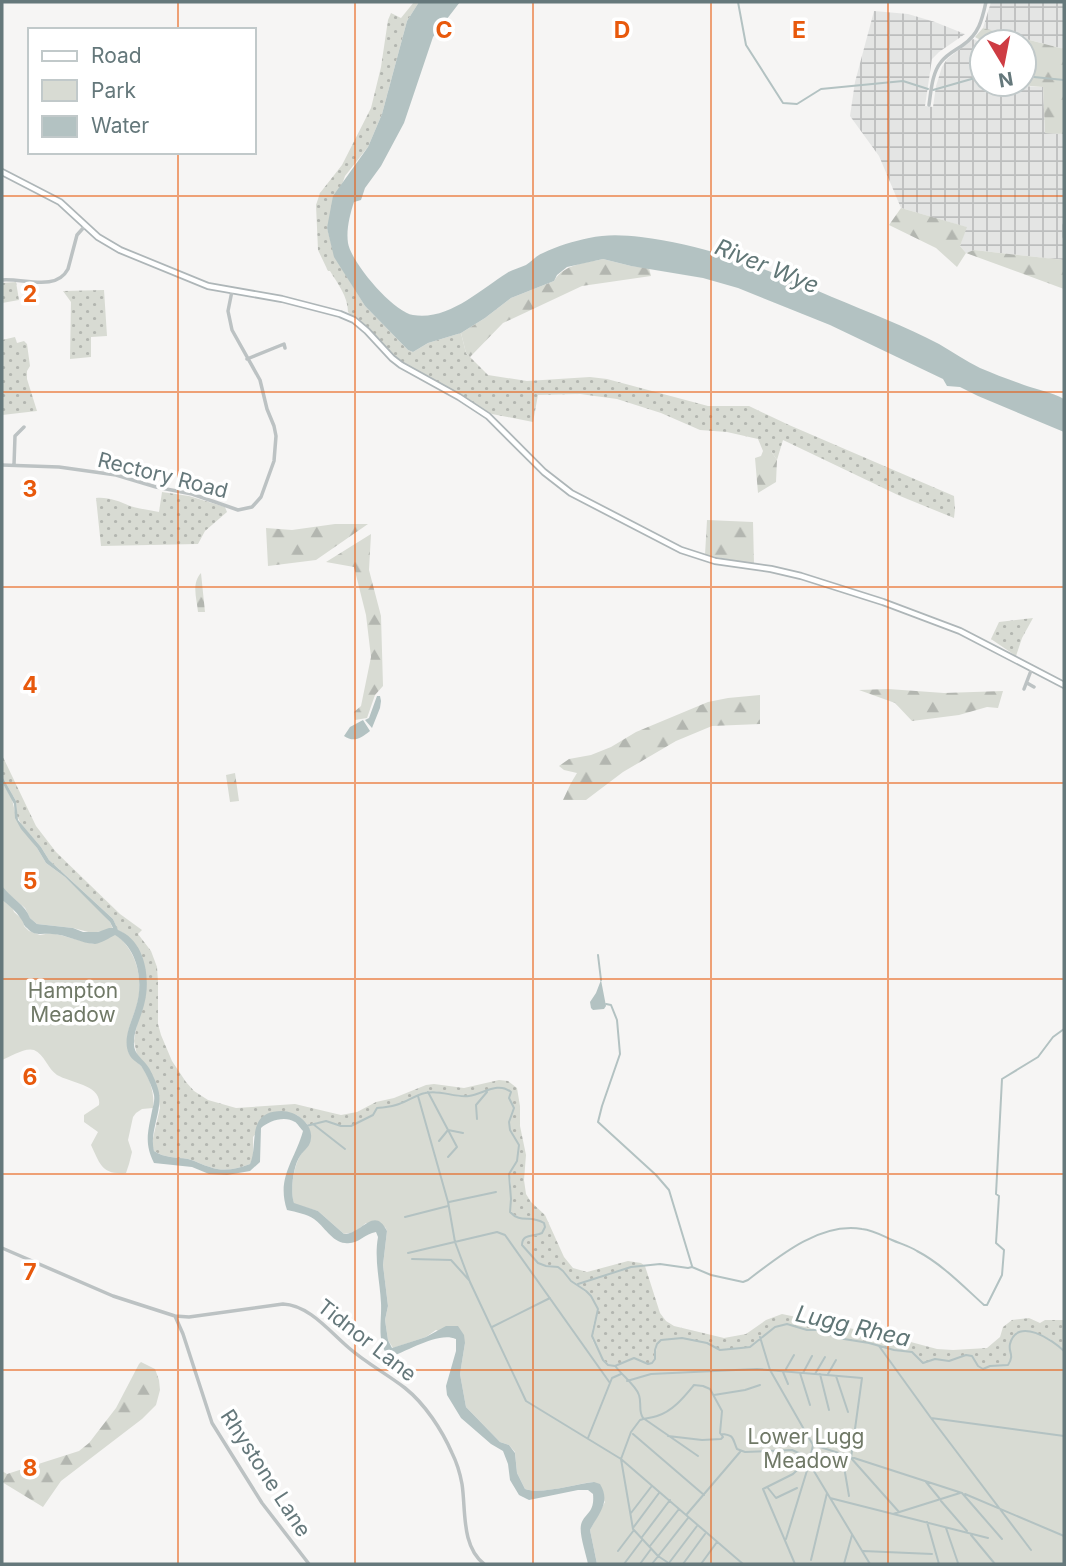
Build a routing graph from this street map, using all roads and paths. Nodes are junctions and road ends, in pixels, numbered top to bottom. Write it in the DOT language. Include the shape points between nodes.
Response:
graph roads {
  1 [pos="986,2"];
  2 [pos="929,105"];
  3 [pos="2,172"];
  4 [pos="1064,225"];
  5 [pos="85,226"];
  6 [pos="1064,237"];
  7 [pos="2,281"];
  8 [pos="232,291"];
  9 [pos="284,344"];
  10 [pos="247,359"];
  11 [pos="24,427"];
  12 [pos="2,465"];
  13 [pos="14,465"];
  14 [pos="1032,668"];
  15 [pos="1064,685"];
  16 [pos="1034,687"];
  17 [pos="2,1248"];
  18 [pos="175,1316"];
  19 [pos="309,1564"];
  20 [pos="484,1564"];
  1 -- 2 [label="street" via="978,31 938,67"];
  3 -- 5 [label="main road" via="60,202"];
  4 -- 6 [label="street"];
  5 -- 7 [label="street" via="77,235 66,274 59,280"];
  5 -- 8 [label="main road" via="120,250 194,281"];
  8 -- 10 [label="street, Rectory Road" via="229,318"];
  8 -- 14 [label="main road" via="282,299 354,320 401,365 488,416 557,482 692,555 785,572 850,591 960,631"];
  9 -- 10 [label="street"];
  10 -- 13 [label="street, Rectory Road" via="260,380 276,436 274,461 261,497 247,509 116,475"];
  11 -- 13 [label="street" via="15,436"];
  12 -- 13 [label="street, Rectory Road"];
  14 -- 15 [label="main road"];
  14 -- 16 [label="street" via="1026,686"];
  17 -- 18 [label="street, Tidnor Lane" via="113,1296"];
  18 -- 19 [label="street, Rhystone Lane" via="216,1431 262,1503"];
  18 -- 20 [label="street, Tidnor Lane" via="293,1305 408,1390 452,1452 461,1477 470,1545"];
}
